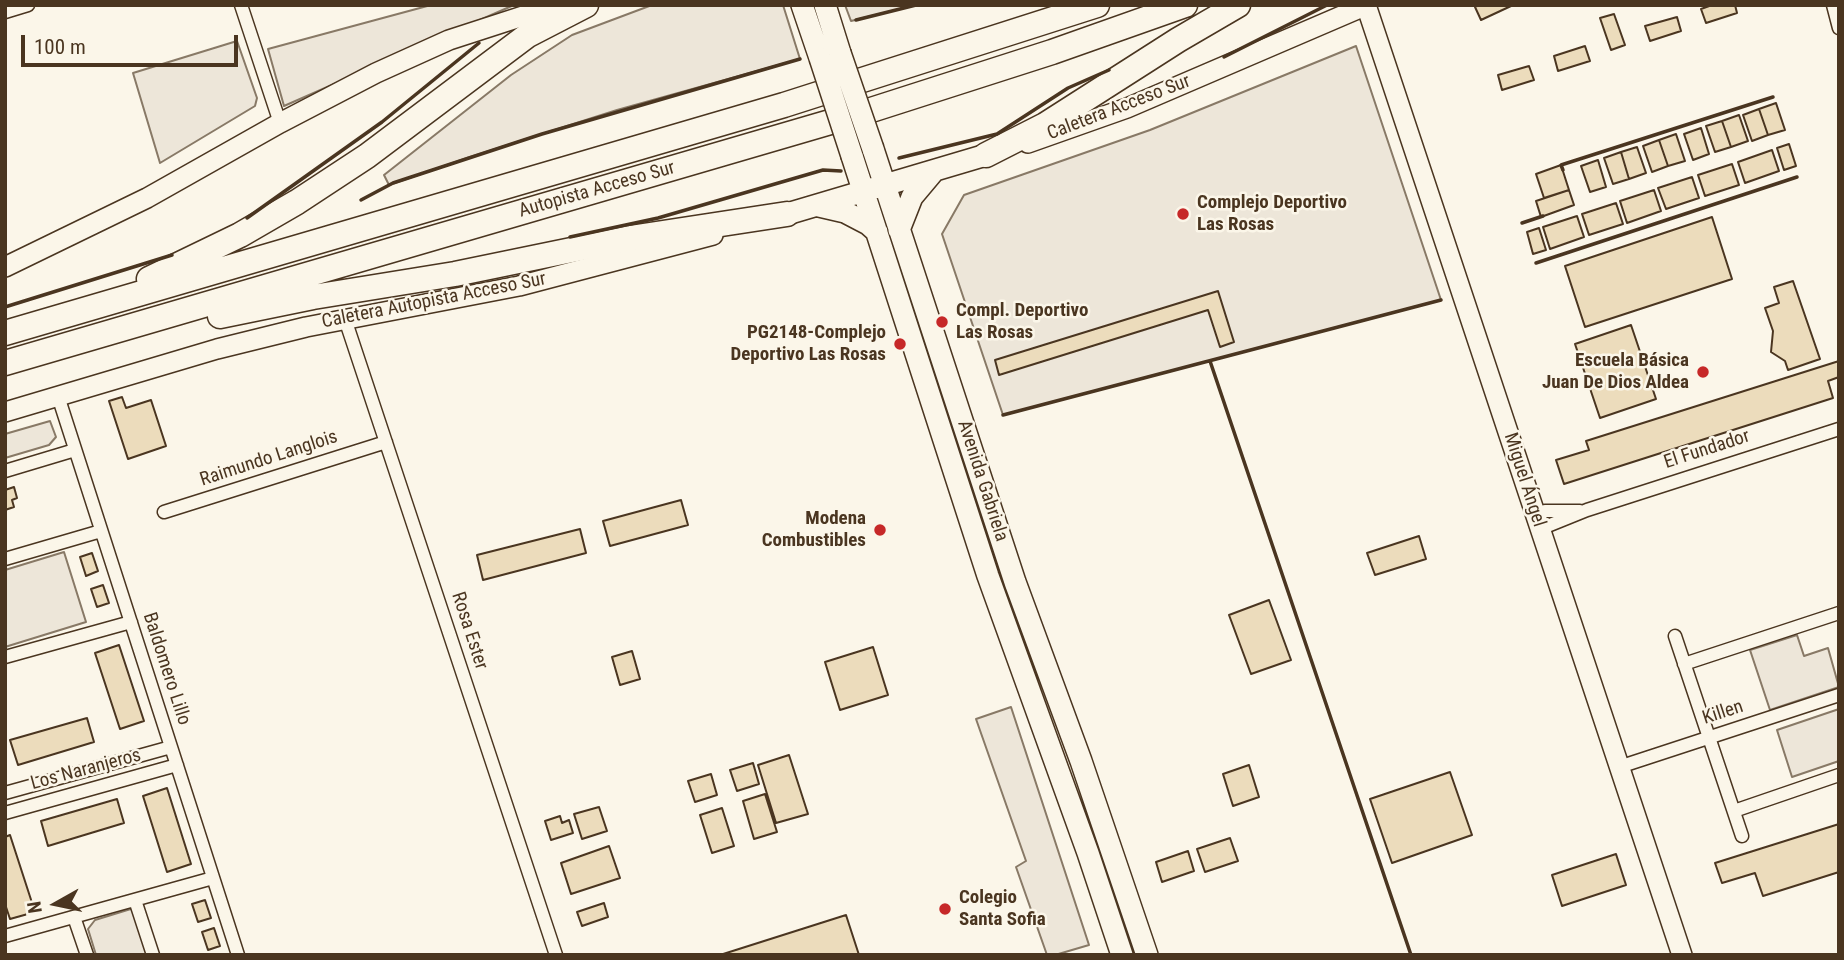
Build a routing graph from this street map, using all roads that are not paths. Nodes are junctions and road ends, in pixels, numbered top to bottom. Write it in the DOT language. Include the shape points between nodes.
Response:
graph roads {
  1 [pos="28,5"];
  2 [pos="241,5"];
  3 [pos="557,5"];
  4 [pos="586,5"];
  5 [pos="802,5"];
  6 [pos="825,5"];
  7 [pos="1097,5"];
  8 [pos="1185,5"];
  9 [pos="1238,5"];
  10 [pos="1366,5"];
  11 [pos="1833,5"];
  12 [pos="5,12"];
  13 [pos="1839,28"];
  14 [pos="830,55"];
  15 [pos="280,123"];
  16 [pos="986,155"];
  17 [pos="934,171"];
  18 [pos="885,186"];
  19 [pos="864,193"];
  20 [pos="817,206"];
  21 [pos="788,214"];
  22 [pos="899,230"];
  23 [pos="877,232"];
  24 [pos="5,267"];
  25 [pos="80,312"];
  26 [pos="345,319"];
  27 [pos="5,333"];
  28 [pos="86,340"];
  29 [pos="5,363"];
  30 [pos="58,396"];
  31 [pos="5,412"];
  32 [pos="1839,429"];
  33 [pos="386,442"];
  34 [pos="75,450"];
  35 [pos="5,471"];
  36 [pos="164,512"];
  37 [pos="1537,522"];
  38 [pos="101,531"];
  39 [pos="5,559"];
  40 [pos="1839,613"];
  41 [pos="131,622"];
  42 [pos="1675,636"];
  43 [pos="5,657"];
  44 [pos="1684,664"];
  45 [pos="1839,695"];
  46 [pos="1709,738"];
  47 [pos="171,747"];
  48 [pos="177,765"];
  49 [pos="1619,767"];
  50 [pos="1839,775"];
  51 [pos="5,793"];
  52 [pos="1734,811"];
  53 [pos="5,813"];
  54 [pos="1742,836"];
  55 [pos="213,878"];
  56 [pos="135,900"];
  57 [pos="74,917"];
  58 [pos="5,936"];
  59 [pos="87,955"];
  60 [pos="153,955"];
  61 [pos="238,955"];
  62 [pos="556,955"];
  63 [pos="1122,955"];
  64 [pos="1147,955"];
  65 [pos="1682,955"];
  1 -- 12 [label="street"];
  2 -- 15 [label="street"];
  3 -- 15 [label="main road" via="449,40"];
  4 -- 25 [label="highway" via="517,42 367,156 288,208"];
  5 -- 14 [label="main road, Avenida Gabriela"];
  6 -- 14 [label="main road, Avenida Gabriela"];
  7 -- 25 [label="highway, Autopista Acceso Sur" via="784,106"];
  8 -- 28 [label="highway, Autopista Acceso Sur" via="881,107"];
  9 -- 16 [label="highway" via="1045,125"];
  10 -- 16 [label="main road, Caletera Acceso Sur" via="1127,108"];
  10 -- 37 [label="main road, Miguel Ángel"];
  11 -- 13 [label="street"];
  14 -- 18 [label="main road, Avenida Gabriela, bridge"];
  14 -- 19 [label="main road, Avenida Gabriela, bridge"];
  15 -- 24 [label="main road" via="147,198"];
  16 -- 17 [label="main road, Caletera Acceso Sur"];
  17 -- 18 [label="main road, Caletera Acceso Sur"];
  17 -- 22 [label="main road" via="912,197"];
  18 -- 19 [label="main road, Caletera Acceso Sur"];
  18 -- 22 [label="main road, Avenida Gabriela"];
  19 -- 20 [label="main road, Caletera Autopista Acceso Sur"];
  19 -- 23 [label="main road, Avenida Gabriela"];
  20 -- 21 [label="main road, Caletera Autopista Acceso Sur"];
  20 -- 23 [label="main road" via="845,212"];
  21 -- 26 [label="main road, Caletera Autopista Acceso Sur" via="519,286"];
  21 -- 28 [label="highway" via="630,237 455,274"];
  22 -- 64 [label="main road, Avenida Gabriela" via="1015,582"];
  23 -- 63 [label="main road, Avenida Gabriela" via="988,576"];
  25 -- 27 [label="highway, Autopista Acceso Sur"];
  26 -- 30 [label="main road, Caletera Autopista Acceso Sur" via="217,349"];
  26 -- 33 [label="street, Rosa Ester"];
  28 -- 29 [label="highway, Autopista Acceso Sur"];
  30 -- 31 [label="main road, Caletera Autopista Acceso Sur"];
  30 -- 34 [label="street, Baldomero Lillo"];
  32 -- 37 [label="street, El Fundador"];
  33 -- 36 [label="street, Raimundo Langlois"];
  33 -- 62 [label="street, Rosa Ester"];
  34 -- 35 [label="street"];
  34 -- 38 [label="street, Baldomero Lillo"];
  37 -- 49 [label="main road, Miguel Ángel"];
  38 -- 39 [label="street"];
  38 -- 41 [label="street, Baldomero Lillo"];
  40 -- 44 [label="street"];
  41 -- 43 [label="street"];
  41 -- 47 [label="street, Baldomero Lillo"];
  42 -- 44 [label="street"];
  44 -- 46 [label="street"];
  45 -- 46 [label="street, Killen"];
  46 -- 49 [label="street, Killen"];
  46 -- 52 [label="street"];
  47 -- 48 [label="street, Baldomero Lillo"];
  47 -- 51 [label="street, Los Naranjeros"];
  48 -- 53 [label="street, Los Naranjeros"];
  48 -- 55 [label="street, Baldomero Lillo"];
  49 -- 65 [label="main road, Miguel Ángel"];
  50 -- 52 [label="street"];
  52 -- 54 [label="street"];
  55 -- 56 [label="street"];
  55 -- 61 [label="street, Baldomero Lillo"];
  56 -- 57 [label="street"];
  56 -- 60 [label="street"];
  57 -- 58 [label="street"];
  57 -- 59 [label="street"];
}
